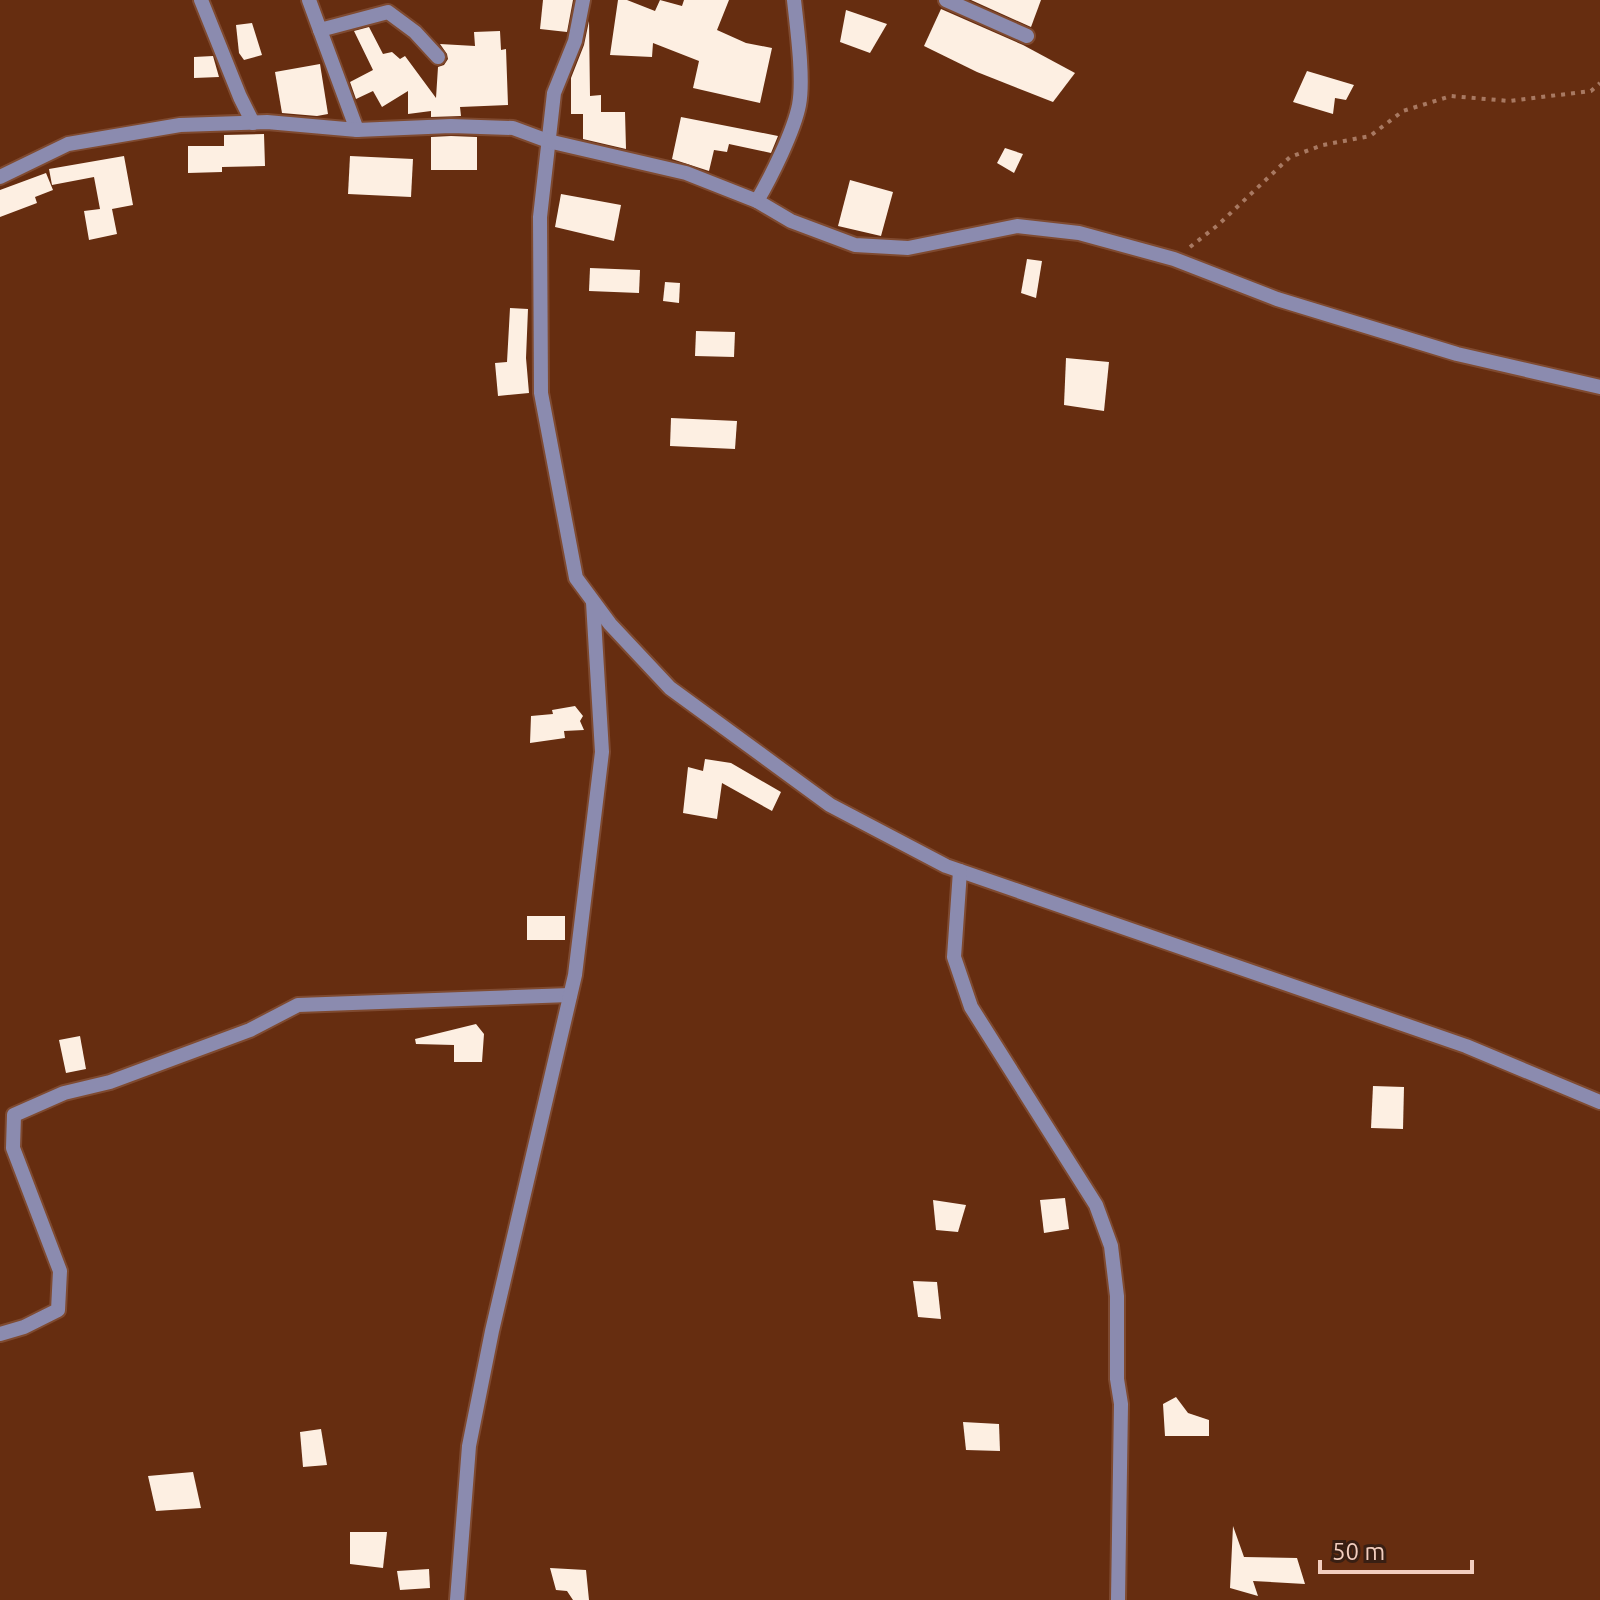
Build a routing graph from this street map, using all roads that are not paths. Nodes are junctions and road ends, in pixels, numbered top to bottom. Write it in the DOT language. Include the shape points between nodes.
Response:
graph roads {
  1 [pos="201,0"];
  2 [pos="309,0"];
  3 [pos="583,0"];
  4 [pos="794,0"];
  5 [pos="946,0"];
  6 [pos="320,30"];
  7 [pos="1027,36"];
  8 [pos="438,57"];
  9 [pos="253,123"];
  10 [pos="357,130"];
  11 [pos="548,141"];
  12 [pos="0,177"];
  13 [pos="757,201"];
  14 [pos="1600,387"];
  15 [pos="593,602"];
  16 [pos="960,871"];
  17 [pos="570,995"];
  18 [pos="1600,1102"];
  19 [pos="0,1334"];
  20 [pos="457,1600"];
  21 [pos="1118,1600"];
  1 -- 9 [label="street"];
  2 -- 6 [label="street"];
  3 -- 11 [label="street" via="575,41 554,93"];
  4 -- 13 [label="street" via="799,104"];
  5 -- 7 [label="street"];
  6 -- 8 [label="street" via="388,12"];
  6 -- 10 [label="street"];
  9 -- 10 [label="street"];
  9 -- 12 [label="street" via="180,125 68,144"];
  10 -- 11 [label="street" via="513,128"];
  11 -- 13 [label="street" via="686,173"];
  11 -- 15 [label="street" via="540,217 541,393 576,578"];
  13 -- 14 [label="street" via="791,221 855,245 908,248 1017,226 1079,233 1174,259 1277,299 1457,354"];
  15 -- 16 [label="street" via="670,688 830,805"];
  15 -- 17 [label="street" via="602,752"];
  16 -- 18 [label="street" via="1466,1046"];
  16 -- 21 [label="street" via="954,957 971,1007 1096,1205 1111,1246 1121,1404"];
  17 -- 19 [label="street" via="298,1005 250,1030 14,1115 13,1148 60,1271 58,1310"];
  17 -- 20 [label="street" via="469,1446"];
}
